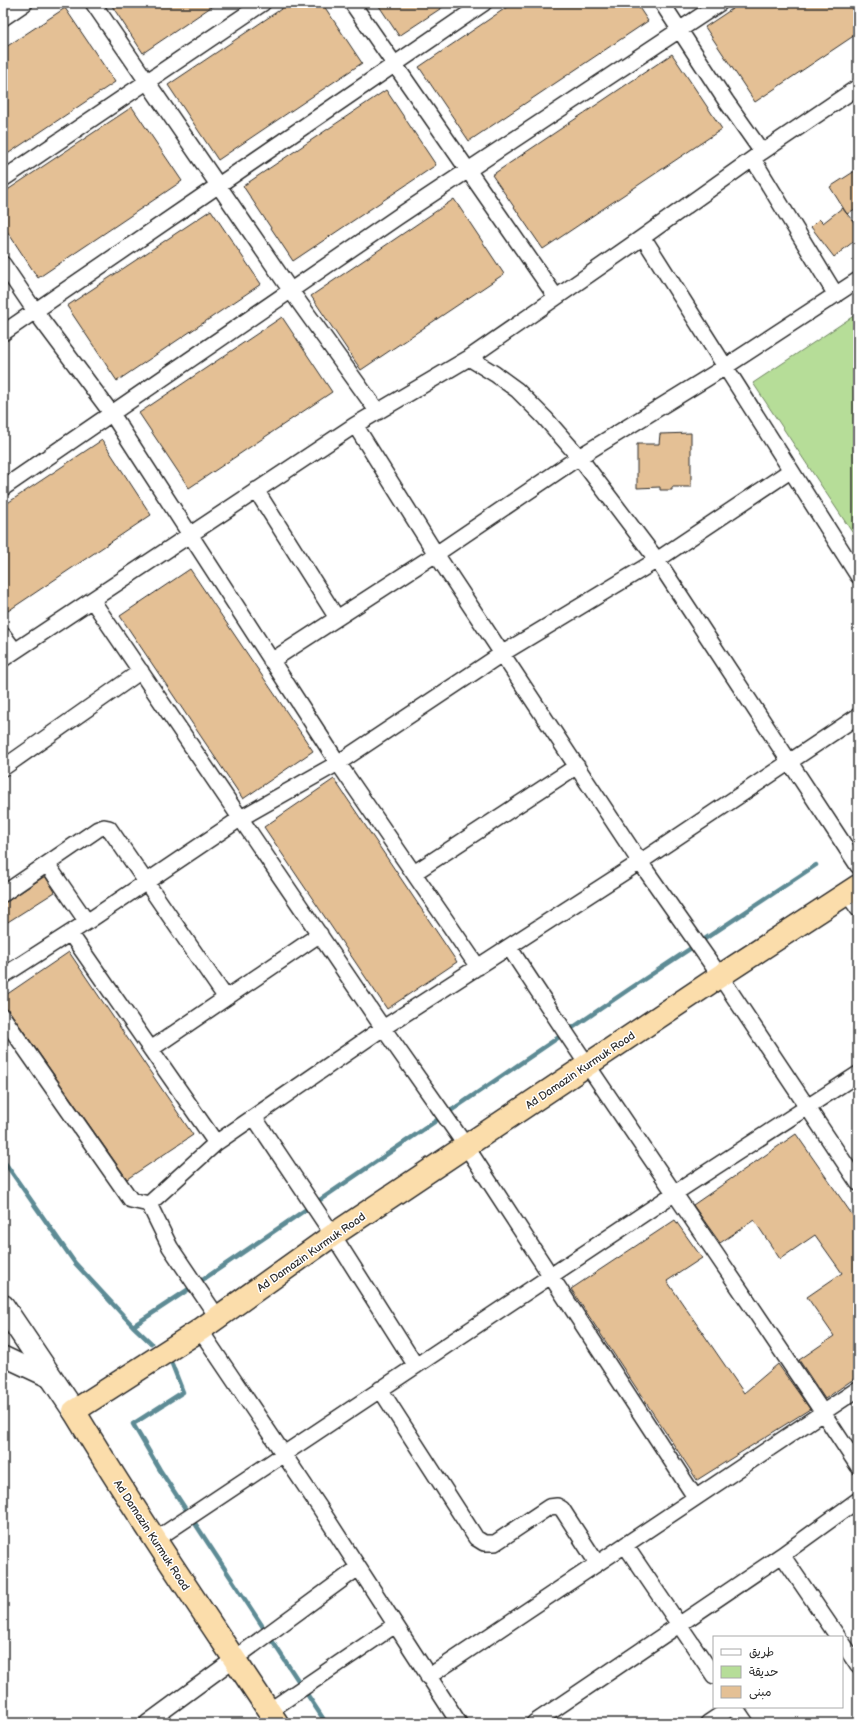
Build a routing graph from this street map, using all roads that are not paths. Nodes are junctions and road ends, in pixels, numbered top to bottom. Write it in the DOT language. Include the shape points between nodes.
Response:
graph roads {
  1 [pos="25,3"];
  2 [pos="93,3"];
  3 [pos="263,3"];
  4 [pos="352,3"];
  5 [pos="484,3"];
  6 [pos="662,3"];
  7 [pos="720,3"];
  8 [pos="3,18"];
  9 [pos="680,29"];
  10 [pos="393,65"];
  11 [pos="146,81"];
  12 [pos="858,87"];
  13 [pos="757,155"];
  14 [pos="469,170"];
  15 [pos="3,179"];
  16 [pos="218,185"];
  17 [pos="643,237"];
  18 [pos="3,264"];
  19 [pos="858,280"];
  20 [pos="292,291"];
  21 [pos="836,295"];
  22 [pos="556,298"];
  23 [pos="35,311"];
  24 [pos="3,333"];
  25 [pos="469,358"];
  26 [pos="725,367"];
  27 [pos="378,412"];
  28 [pos="112,414"];
  29 [pos="355,425"];
  30 [pos="579,457"];
  31 [pos="790,471"];
  32 [pos="3,488"];
  33 [pos="256,490"];
  34 [pos="188,534"];
  35 [pos="436,554"];
  36 [pos="657,560"];
  37 [pos="858,576"];
  38 [pos="92,600"];
  39 [pos="337,618"];
  40 [pos="3,635"];
  41 [pos="503,653"];
  42 [pos="9,655"];
  43 [pos="271,661"];
  44 [pos="141,671"];
  45 [pos="858,716"];
  46 [pos="788,762"];
  47 [pos="338,763"];
  48 [pos="577,766"];
  49 [pos="3,768"];
  50 [pos="241,818"];
  51 [pos="640,862"];
  52 [pos="47,864"];
  53 [pos="858,866"];
  54 [pos="414,873"];
  55 [pos="146,884"];
  56 [pos="3,894"];
  57 [pos="854,896"];
  58 [pos="88,922"];
  59 [pos="70,933"];
  60 [pos="320,934"];
  61 [pos="509,947"];
  62 [pos="478,967"];
  63 [pos="3,976"];
  64 [pos="720,976"];
  65 [pos="226,998"];
  66 [pos="3,1017"];
  67 [pos="383,1028"];
  68 [pos="151,1049"];
  69 [pos="586,1065"];
  70 [pos="858,1074"];
  71 [pos="807,1108"];
  72 [pos="254,1117"];
  73 [pos="216,1142"];
  74 [pos="466,1146"];
  75 [pos="858,1183"];
  76 [pos="675,1193"];
  77 [pos="149,1204"];
  78 [pos="333,1235"];
  79 [pos="551,1276"];
  80 [pos="3,1306"];
  81 [pos="209,1324"];
  82 [pos="3,1356"];
  83 [pos="416,1366"];
  84 [pos="54,1380"];
  85 [pos="380,1388"];
  86 [pos="858,1389"];
  87 [pos="74,1410"];
  88 [pos="823,1412"];
  89 [pos="283,1454"];
  90 [pos="858,1466"];
  91 [pos="695,1497"];
  92 [pos="858,1500"];
  93 [pos="155,1540"];
  94 [pos="625,1545"];
  95 [pos="782,1555"];
  96 [pos="597,1563"];
  97 [pos="358,1568"];
  98 [pos="679,1623"];
  99 [pos="395,1625"];
  100 [pos="837,1636"];
  101 [pos="843,1644"];
  102 [pos="234,1660"];
  103 [pos="858,1666"];
  104 [pos="713,1674"];
  105 [pos="428,1676"];
  106 [pos="731,1708"];
  107 [pos="734,1708"];
  108 [pos="273,1717"];
  109 [pos="457,1722"];
  110 [pos="147,1723"];
  111 [pos="534,1723"];
  112 [pos="708,1723"];
  113 [pos="746,1723"];
  1 -- 8 [label="street"];
  2 -- 11 [label="street"];
  3 -- 11 [label="street"];
  4 -- 10 [label="street"];
  5 -- 10 [label="street"];
  6 -- 9 [label="street"];
  7 -- 9 [label="street"];
  9 -- 13 [label="street"];
  9 -- 14 [label="street"];
  10 -- 14 [label="street"];
  10 -- 16 [label="street"];
  11 -- 15 [label="street"];
  11 -- 16 [label="street"];
  12 -- 13 [label="street"];
  13 -- 17 [label="street"];
  13 -- 21 [label="street"];
  14 -- 20 [label="street"];
  14 -- 22 [label="street"];
  16 -- 20 [label="street"];
  16 -- 23 [label="street"];
  17 -- 22 [label="street"];
  17 -- 26 [label="street"];
  18 -- 23 [label="street"];
  19 -- 21 [label="street"];
  20 -- 27 [label="street"];
  20 -- 28 [label="street"];
  21 -- 26 [label="street"];
  22 -- 25 [label="street"];
  23 -- 24 [label="street"];
  23 -- 28 [label="street"];
  25 -- 27 [label="street"];
  25 -- 30 [label="street" via="516,390"];
  26 -- 30 [label="street"];
  26 -- 31 [label="street"];
  27 -- 29 [label="street"];
  28 -- 32 [label="street"];
  28 -- 34 [label="street"];
  29 -- 33 [label="street"];
  29 -- 35 [label="street"];
  30 -- 35 [label="street"];
  30 -- 36 [label="street"];
  31 -- 36 [label="street"];
  31 -- 37 [label="street"];
  33 -- 34 [label="street"];
  33 -- 39 [label="street"];
  34 -- 38 [label="street"];
  34 -- 43 [label="street"];
  35 -- 39 [label="street"];
  35 -- 41 [label="street"];
  36 -- 41 [label="street"];
  36 -- 46 [label="street"];
  38 -- 42 [label="street"];
  38 -- 44 [label="street"];
  39 -- 43 [label="street"];
  40 -- 42 [label="street"];
  41 -- 47 [label="street"];
  41 -- 48 [label="street"];
  43 -- 47 [label="street"];
  44 -- 49 [label="street"];
  44 -- 50 [label="street"];
  45 -- 46 [label="street"];
  46 -- 51 [label="street"];
  46 -- 53 [label="street"];
  47 -- 50 [label="street"];
  47 -- 54 [label="street"];
  48 -- 51 [label="street"];
  48 -- 54 [label="street"];
  50 -- 55 [label="street"];
  50 -- 60 [label="street"];
  51 -- 61 [label="street"];
  51 -- 64 [label="street"];
  52 -- 55 [label="street" via="98,829 109,828"];
  52 -- 56 [label="street"];
  52 -- 58 [label="street"];
  54 -- 62 [label="street"];
  55 -- 58 [label="street"];
  55 -- 65 [label="street"];
  57 -- 64 [label="highway, Ad Damazin Kurmuk Road"];
  58 -- 59 [label="street"];
  59 -- 63 [label="street"];
  59 -- 68 [label="street"];
  60 -- 65 [label="street"];
  60 -- 67 [label="street"];
  61 -- 62 [label="street"];
  61 -- 69 [label="street"];
  62 -- 67 [label="street"];
  64 -- 69 [label="highway, Ad Damazin Kurmuk Road"];
  64 -- 71 [label="street"];
  65 -- 68 [label="street"];
  66 -- 77 [label="street" via="131,1200"];
  67 -- 72 [label="street"];
  67 -- 74 [label="street"];
  68 -- 73 [label="street"];
  69 -- 74 [label="highway, Ad Damazin Kurmuk Road"];
  69 -- 76 [label="street"];
  70 -- 71 [label="street"];
  71 -- 75 [label="street"];
  71 -- 76 [label="street"];
  72 -- 73 [label="street"];
  72 -- 78 [label="street"];
  73 -- 77 [label="street"];
  74 -- 78 [label="highway, Ad Damazin Kurmuk Road"];
  74 -- 79 [label="street"];
  76 -- 79 [label="street"];
  76 -- 88 [label="street"];
  77 -- 81 [label="street"];
  78 -- 81 [label="highway, Ad Damazin Kurmuk Road"];
  78 -- 83 [label="street"];
  79 -- 83 [label="street"];
  79 -- 91 [label="street"];
  80 -- 84 [label="main road"];
  81 -- 87 [label="highway, Ad Damazin Kurmuk Road"];
  81 -- 89 [label="street"];
  82 -- 84 [label="street"];
  83 -- 85 [label="street"];
  84 -- 87 [label="main road"];
  85 -- 89 [label="street"];
  85 -- 96 [label="street" via="476,1538 484,1543 495,1543 549,1507 557,1506 562,1509"];
  86 -- 88 [label="street"];
  87 -- 93 [label="highway, Ad Damazin Kurmuk Road"];
  88 -- 90 [label="street"];
  88 -- 91 [label="street"];
  89 -- 93 [label="street"];
  89 -- 97 [label="street"];
  91 -- 94 [label="street"];
  92 -- 95 [label="street"];
  93 -- 102 [label="highway, Ad Damazin Kurmuk Road"];
  94 -- 96 [label="street"];
  94 -- 98 [label="street"];
  95 -- 98 [label="street"];
  95 -- 100 [label="street"];
  96 -- 105 [label="street"];
  97 -- 99 [label="street"];
  97 -- 102 [label="street"];
  98 -- 104 [label="street"];
  98 -- 111 [label="street"];
  99 -- 105 [label="street"];
  99 -- 108 [label="street"];
  101 -- 103 [label="street"];
  102 -- 108 [label="highway, Ad Damazin Kurmuk Road"];
  102 -- 110 [label="street"];
  105 -- 109 [label="street"];
  106 -- 112 [label="street"];
  107 -- 113 [label="street"];
}
